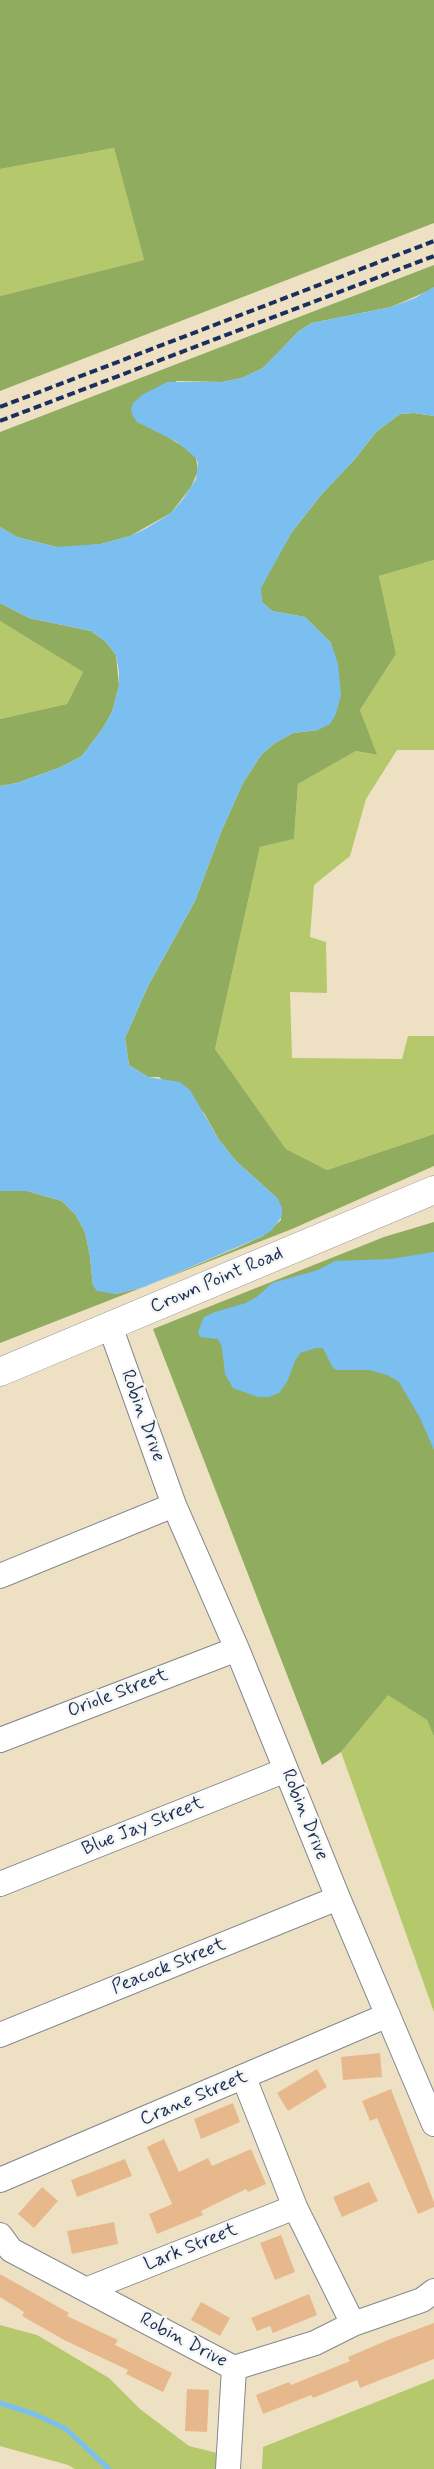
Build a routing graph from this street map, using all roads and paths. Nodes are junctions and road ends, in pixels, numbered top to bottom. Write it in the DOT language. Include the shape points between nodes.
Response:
graph roads {
  1 [pos="434,1190"];
  2 [pos="110,1326"];
  3 [pos="0,1372"];
  4 [pos="174,1506"];
  5 [pos="0,1576"];
  6 [pos="237,1649"];
  7 [pos="0,1740"];
  8 [pos="286,1770"];
  9 [pos="0,1884"];
  10 [pos="338,1898"];
  11 [pos="388,2016"];
  12 [pos="0,2036"];
  13 [pos="244,2078"];
  14 [pos="434,2124"];
  15 [pos="0,2180"];
  16 [pos="295,2207"];
  17 [pos="0,2235"];
  18 [pos="88,2289"];
  19 [pos="434,2291"];
  20 [pos="353,2324"];
  21 [pos="234,2368"];
  22 [pos="228,2469"];
  1 -- 2 [label="main road, Crown Point Road"];
  2 -- 3 [label="main road, Crown Point Road"];
  2 -- 4 [label="street, Robin Drive"];
  4 -- 5 [label="street"];
  4 -- 6 [label="street, Robin Drive"];
  6 -- 7 [label="street, Oriole Street"];
  6 -- 8 [label="street, Robin Drive"];
  8 -- 9 [label="street, Blue Jay Street"];
  8 -- 10 [label="street, Robin Drive"];
  10 -- 11 [label="street, Robin Drive"];
  10 -- 12 [label="street, Peacock Street"];
  11 -- 13 [label="street, Crane Street"];
  11 -- 14 [label="street, Robin Drive"];
  13 -- 15 [label="street, Crane Street"];
  13 -- 16 [label="street"];
  16 -- 18 [label="street, Lark Street"];
  16 -- 20 [label="street"];
  17 -- 18 [label="street, Robin Drive" via="11,2250"];
  18 -- 21 [label="street, Robin Drive"];
  19 -- 20 [label="street, Robin Drive" via="422,2300"];
  20 -- 21 [label="street, Robin Drive" via="315,2343"];
  21 -- 22 [label="street"];
}
